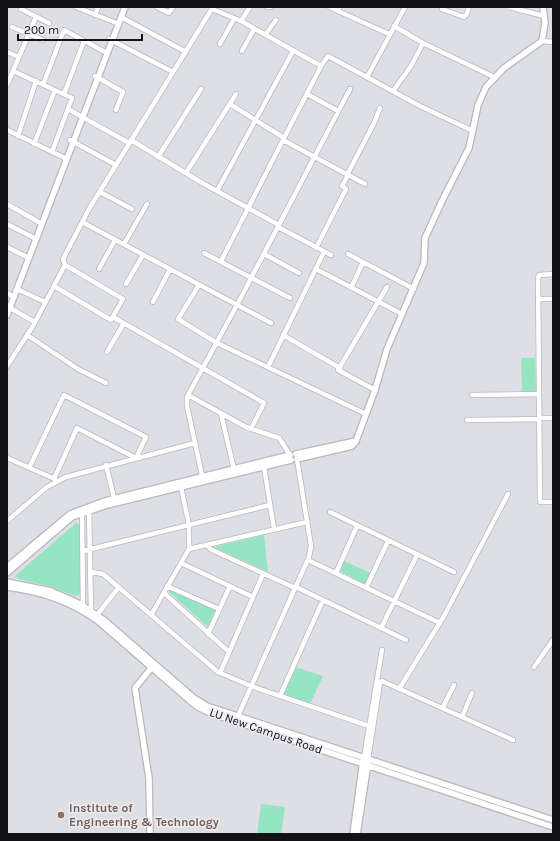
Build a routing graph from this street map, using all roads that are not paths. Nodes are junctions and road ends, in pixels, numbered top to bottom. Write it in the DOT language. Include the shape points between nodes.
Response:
graph roads {
  1 [pos="76,7"];
  2 [pos="98,7"];
  3 [pos="122,7"];
  4 [pos="125,7"];
  5 [pos="157,7"];
  6 [pos="173,7"];
  7 [pos="250,7"];
  8 [pos="267,7"];
  9 [pos="271,7"];
  10 [pos="330,7"];
  11 [pos="404,7"];
  12 [pos="469,7"];
  13 [pos="509,7"];
  14 [pos="543,7"];
  15 [pos="213,8"];
  16 [pos="21,9"];
  17 [pos="339,9"];
  18 [pos="442,9"];
  19 [pos="95,15"];
  20 [pos="544,16"];
  21 [pos="36,17"];
  22 [pos="121,17"];
  23 [pos="234,19"];
  24 [pos="276,20"];
  25 [pos="241,22"];
  26 [pos="49,23"];
  27 [pos="117,23"];
  28 [pos="394,26"];
  29 [pos="12,27"];
  30 [pos="254,29"];
  31 [pos="29,34"];
  32 [pos="389,34"];
  33 [pos="265,35"];
  34 [pos="111,39"];
  35 [pos="43,40"];
  36 [pos="84,41"];
  37 [pos="542,41"];
  38 [pos="553,42"];
  39 [pos="424,43"];
  40 [pos="220,44"];
  41 [pos="242,51"];
  42 [pos="293,51"];
  43 [pos="7,52"];
  44 [pos="106,52"];
  45 [pos="186,52"];
  46 [pos="19,57"];
  47 [pos="322,66"];
  48 [pos="13,71"];
  49 [pos="173,72"];
  50 [pos="96,77"];
  51 [pos="367,77"];
  52 [pos="494,77"];
  53 [pos="36,81"];
  54 [pos="7,85"];
  55 [pos="43,85"];
  56 [pos="201,89"];
  57 [pos="350,89"];
  58 [pos="55,90"];
  59 [pos="393,91"];
  60 [pos="64,94"];
  61 [pos="236,94"];
  62 [pos="307,94"];
  63 [pos="230,104"];
  64 [pos="380,108"];
  65 [pos="68,109"];
  66 [pos="116,110"];
  67 [pos="338,111"];
  68 [pos="81,116"];
  69 [pos="256,119"];
  70 [pos="7,130"];
  71 [pos="473,131"];
  72 [pos="18,136"];
  73 [pos="284,139"];
  74 [pos="72,141"];
  75 [pos="130,142"];
  76 [pos="34,144"];
  77 [pos="52,152"];
  78 [pos="158,157"];
  79 [pos="314,157"];
  80 [pos="65,158"];
  81 [pos="116,165"];
  82 [pos="186,173"];
  83 [pos="348,175"];
  84 [pos="365,184"];
  85 [pos="217,191"];
  86 [pos="100,192"];
  87 [pos="7,204"];
  88 [pos="148,204"];
  89 [pos="248,208"];
  90 [pos="132,209"];
  91 [pos="82,222"];
  92 [pos="40,223"];
  93 [pos="7,224"];
  94 [pos="278,226"];
  95 [pos="34,238"];
  96 [pos="115,240"];
  97 [pos="124,244"];
  98 [pos="7,247"];
  99 [pos="316,248"];
  100 [pos="204,252"];
  101 [pos="324,252"];
  102 [pos="264,254"];
  103 [pos="348,254"];
  104 [pos="143,255"];
  105 [pos="331,255"];
  106 [pos="27,257"];
  107 [pos="221,261"];
  108 [pos="363,262"];
  109 [pos="65,265"];
  110 [pos="100,269"];
  111 [pos="170,269"];
  112 [pos="316,269"];
  113 [pos="299,273"];
  114 [pos="553,274"];
  115 [pos="252,277"];
  116 [pos="126,284"];
  117 [pos="199,285"];
  118 [pos="54,286"];
  119 [pos="387,287"];
  120 [pos="351,288"];
  121 [pos="17,289"];
  122 [pos="414,289"];
  123 [pos="10,295"];
  124 [pos="290,298"];
  125 [pos="553,298"];
  126 [pos="538,299"];
  127 [pos="45,302"];
  128 [pos="153,302"];
  129 [pos="378,302"];
  130 [pos="237,305"];
  131 [pos="8,306"];
  132 [pos="7,314"];
  133 [pos="402,314"];
  134 [pos="112,317"];
  135 [pos="35,322"];
  136 [pos="124,323"];
  137 [pos="271,324"];
  138 [pos="27,335"];
  139 [pos="283,335"];
  140 [pos="217,343"];
  141 [pos="107,352"];
  142 [pos="7,366"];
  143 [pos="203,367"];
  144 [pos="268,367"];
  145 [pos="340,368"];
  146 [pos="106,383"];
  147 [pos="375,390"];
  148 [pos="539,394"];
  149 [pos="188,395"];
  150 [pos="472,395"];
  151 [pos="221,414"];
  152 [pos="366,414"];
  153 [pos="553,418"];
  154 [pos="539,419"];
  155 [pos="467,420"];
  156 [pos="251,429"];
  157 [pos="195,443"];
  158 [pos="294,457"];
  159 [pos="7,458"];
  160 [pos="136,458"];
  161 [pos="106,465"];
  162 [pos="264,467"];
  163 [pos="29,468"];
  164 [pos="234,469"];
  165 [pos="203,479"];
  166 [pos="56,480"];
  167 [pos="180,487"];
  168 [pos="508,494"];
  169 [pos="114,498"];
  170 [pos="553,502"];
  171 [pos="270,505"];
  172 [pos="89,509"];
  173 [pos="82,512"];
  174 [pos="330,512"];
  175 [pos="7,521"];
  176 [pos="307,522"];
  177 [pos="189,525"];
  178 [pos="357,526"];
  179 [pos="274,529"];
  180 [pos="388,541"];
  181 [pos="208,545"];
  182 [pos="189,549"];
  183 [pos="91,550"];
  184 [pos="83,551"];
  185 [pos="417,555"];
  186 [pos="308,560"];
  187 [pos="181,563"];
  188 [pos="7,567"];
  189 [pos="92,572"];
  190 [pos="454,572"];
  191 [pos="7,573"];
  192 [pos="336,573"];
  193 [pos="263,574"];
  194 [pos="7,582"];
  195 [pos="167,586"];
  196 [pos="230,586"];
  197 [pos="7,587"];
  198 [pos="119,587"];
  199 [pos="296,588"];
  200 [pos="366,588"];
  201 [pos="164,593"];
  202 [pos="253,597"];
  203 [pos="323,600"];
  204 [pos="394,601"];
  205 [pos="83,608"];
  206 [pos="219,609"];
  207 [pos="91,613"];
  208 [pos="97,615"];
  209 [pos="151,615"];
  210 [pos="440,623"];
  211 [pos="381,628"];
  212 [pos="208,634"];
  213 [pos="406,640"];
  214 [pos="553,640"];
  215 [pos="382,650"];
  216 [pos="229,652"];
  217 [pos="153,666"];
  218 [pos="534,668"];
  219 [pos="220,673"];
  220 [pos="454,685"];
  221 [pos="251,686"];
  222 [pos="399,688"];
  223 [pos="472,693"];
  224 [pos="280,696"];
  225 [pos="443,708"];
  226 [pos="462,717"];
  227 [pos="236,719"];
  228 [pos="369,726"];
  229 [pos="513,740"];
  230 [pos="366,758"];
  231 [pos="365,765"];
  232 [pos="553,820"];
  233 [pos="553,828"];
  234 [pos="150,834"];
  235 [pos="353,834"];
  236 [pos="358,834"];
  1 -- 19 [label="street"];
  2 -- 19 [label="street"];
  3 -- 27 [label="street"];
  4 -- 22 [label="street"];
  5 -- 6 [label="street" via="169,13"];
  7 -- 25 [label="street"];
  8 -- 9 [label="street"];
  10 -- 17 [label="street"];
  11 -- 28 [label="street"];
  12 -- 18 [label="street" via="464,17"];
  13 -- 20 [label="street"];
  14 -- 20 [label="street"];
  15 -- 23 [label="street"];
  15 -- 45 [label="street"];
  16 -- 21 [label="street"];
  17 -- 32 [label="street"];
  19 -- 27 [label="street"];
  20 -- 37 [label="street"];
  21 -- 26 [label="street"];
  21 -- 31 [label="street"];
  22 -- 27 [label="street"];
  22 -- 45 [label="street"];
  23 -- 25 [label="street"];
  23 -- 40 [label="street"];
  24 -- 33 [label="street"];
  25 -- 30 [label="street"];
  27 -- 34 [label="street"];
  28 -- 32 [label="street"];
  28 -- 39 [label="street"];
  29 -- 31 [label="street"];
  30 -- 33 [label="street"];
  30 -- 41 [label="street"];
  31 -- 35 [label="street"];
  31 -- 46 [label="street"];
  32 -- 51 [label="street"];
  33 -- 42 [label="street"];
  34 -- 44 [label="street"];
  34 -- 49 [label="street"];
  36 -- 44 [label="street"];
  36 -- 55 [label="street" via="63,31"];
  36 -- 60 [label="street"];
  37 -- 38 [label="street"];
  37 -- 52 [label="street"];
  39 -- 52 [label="street"];
  39 -- 59 [label="street"];
  42 -- 47 [label="street"];
  42 -- 69 [label="street"];
  43 -- 46 [label="street"];
  44 -- 50 [label="street"];
  45 -- 49 [label="street"];
  46 -- 48 [label="street"];
  47 -- 51 [label="street" via="328,56"];
  47 -- 62 [label="street"];
  48 -- 53 [label="street"];
  48 -- 54 [label="street"];
  49 -- 75 [label="street"];
  50 -- 66 [label="street" via="123,92"];
  50 -- 68 [label="street"];
  51 -- 59 [label="street"];
  52 -- 71 [label="street" via="478,105"];
  53 -- 55 [label="street"];
  53 -- 72 [label="street"];
  55 -- 58 [label="street"];
  56 -- 78 [label="street"];
  57 -- 67 [label="street"];
  58 -- 60 [label="street"];
  58 -- 76 [label="street"];
  59 -- 71 [label="street"];
  60 -- 65 [label="street" via="72,98"];
  61 -- 63 [label="street"];
  62 -- 67 [label="street"];
  62 -- 73 [label="street"];
  63 -- 69 [label="street"];
  63 -- 82 [label="street"];
  64 -- 83 [label="street"];
  65 -- 68 [label="street"];
  65 -- 77 [label="street"];
  67 -- 79 [label="street"];
  68 -- 74 [label="street"];
  68 -- 75 [label="street"];
  69 -- 73 [label="street"];
  69 -- 85 [label="street"];
  70 -- 72 [label="street"];
  71 -- 122 [label="street" via="469,148 426,238 424,263"];
  72 -- 76 [label="street"];
  73 -- 79 [label="street"];
  73 -- 89 [label="street"];
  74 -- 80 [label="street"];
  74 -- 81 [label="street"];
  75 -- 78 [label="street"];
  75 -- 81 [label="street"];
  76 -- 77 [label="street"];
  77 -- 80 [label="street"];
  78 -- 82 [label="street"];
  79 -- 83 [label="street"];
  79 -- 94 [label="street"];
  80 -- 92 [label="street"];
  81 -- 86 [label="street"];
  82 -- 85 [label="street"];
  83 -- 84 [label="street"];
  83 -- 99 [label="street" via="342,186 346,189"];
  85 -- 89 [label="street"];
  86 -- 90 [label="street"];
  86 -- 91 [label="street"];
  87 -- 92 [label="street"];
  88 -- 97 [label="street"];
  89 -- 94 [label="street"];
  89 -- 107 [label="street"];
  91 -- 96 [label="street"];
  91 -- 109 [label="street" via="63,259"];
  92 -- 95 [label="street"];
  93 -- 95 [label="street"];
  94 -- 99 [label="street"];
  94 -- 102 [label="street"];
  95 -- 106 [label="street"];
  96 -- 97 [label="street"];
  96 -- 110 [label="street"];
  97 -- 104 [label="street"];
  98 -- 106 [label="street"];
  99 -- 101 [label="street"];
  100 -- 107 [label="street"];
  101 -- 105 [label="street"];
  101 -- 112 [label="street"];
  102 -- 113 [label="street"];
  102 -- 115 [label="street"];
  103 -- 108 [label="street"];
  104 -- 111 [label="street"];
  104 -- 116 [label="street"];
  106 -- 121 [label="street"];
  106 -- 123 [label="street"];
  107 -- 115 [label="street"];
  108 -- 120 [label="street"];
  108 -- 122 [label="street"];
  109 -- 118 [label="street"];
  109 -- 134 [label="street" via="123,299"];
  111 -- 117 [label="street"];
  111 -- 128 [label="street"];
  112 -- 120 [label="street"];
  112 -- 139 [label="street"];
  114 -- 126 [label="street" via="540,275 538,278"];
  115 -- 124 [label="street"];
  115 -- 130 [label="street"];
  117 -- 130 [label="street"];
  117 -- 140 [label="street" via="178,319"];
  118 -- 127 [label="street"];
  118 -- 134 [label="street" via="111,320"];
  119 -- 129 [label="street"];
  120 -- 129 [label="street"];
  121 -- 123 [label="street"];
  121 -- 127 [label="street"];
  122 -- 133 [label="street"];
  123 -- 131 [label="street"];
  125 -- 126 [label="street"];
  126 -- 148 [label="street"];
  127 -- 135 [label="street"];
  129 -- 133 [label="street"];
  129 -- 145 [label="street"];
  130 -- 137 [label="street"];
  130 -- 140 [label="street"];
  131 -- 132 [label="street"];
  131 -- 135 [label="street"];
  133 -- 147 [label="street"];
  134 -- 136 [label="street"];
  135 -- 138 [label="street"];
  136 -- 141 [label="street"];
  136 -- 143 [label="street"];
  138 -- 142 [label="street"];
  138 -- 146 [label="street"];
  139 -- 144 [label="street"];
  139 -- 145 [label="street"];
  140 -- 143 [label="street"];
  140 -- 144 [label="street"];
  143 -- 149 [label="street"];
  143 -- 156 [label="street" via="264,402"];
  144 -- 152 [label="street"];
  145 -- 147 [label="street" via="338,370"];
  147 -- 152 [label="street"];
  148 -- 150 [label="street"];
  148 -- 154 [label="street"];
  149 -- 151 [label="street"];
  149 -- 157 [label="street" via="187,406"];
  151 -- 156 [label="street"];
  151 -- 164 [label="street"];
  152 -- 158 [label="street" via="356,441"];
  153 -- 154 [label="street"];
  154 -- 155 [label="street"];
  154 -- 170 [label="street" via="540,502"];
  156 -- 158 [label="street" via="279,438"];
  157 -- 160 [label="street"];
  157 -- 165 [label="street"];
  158 -- 162 [label="street"];
  158 -- 164 [label="street"];
  158 -- 176 [label="street"];
  159 -- 163 [label="street"];
  160 -- 161 [label="street"];
  160 -- 163 [label="street" via="146,437 64,395"];
  160 -- 166 [label="street" via="77,428"];
  161 -- 166 [label="street"];
  161 -- 169 [label="street"];
  162 -- 165 [label="street"];
  162 -- 171 [label="street"];
  163 -- 166 [label="street"];
  164 -- 165 [label="street"];
  165 -- 167 [label="street"];
  165 -- 169 [label="street"];
  166 -- 175 [label="street"];
  167 -- 172 [label="street"];
  167 -- 177 [label="street"];
  168 -- 210 [label="street"];
  169 -- 172 [label="street"];
  171 -- 177 [label="street"];
  171 -- 179 [label="street"];
  172 -- 173 [label="street"];
  172 -- 183 [label="street"];
  173 -- 184 [label="street"];
  173 -- 188 [label="street" via="70,514"];
  173 -- 191 [label="street" via="72,517"];
  174 -- 178 [label="street"];
  176 -- 179 [label="street"];
  176 -- 186 [label="street" via="311,546"];
  177 -- 182 [label="street"];
  177 -- 183 [label="street"];
  178 -- 180 [label="street"];
  178 -- 192 [label="street"];
  179 -- 181 [label="street"];
  180 -- 185 [label="street"];
  180 -- 200 [label="street"];
  181 -- 182 [label="street"];
  181 -- 193 [label="street" via="210,549"];
  182 -- 187 [label="street"];
  183 -- 184 [label="street"];
  183 -- 189 [label="street"];
  184 -- 205 [label="street"];
  185 -- 190 [label="street"];
  185 -- 204 [label="street"];
  186 -- 192 [label="street"];
  186 -- 199 [label="street"];
  187 -- 195 [label="street"];
  187 -- 196 [label="street"];
  189 -- 198 [label="street" via="103,574"];
  189 -- 207 [label="street"];
  192 -- 200 [label="street"];
  193 -- 199 [label="street"];
  193 -- 202 [label="street"];
  194 -- 205 [label="street, LU New Campus Road" via="52,591"];
  195 -- 201 [label="street"];
  195 -- 206 [label="street"];
  196 -- 202 [label="street"];
  196 -- 206 [label="street"];
  197 -- 205 [label="street, LU New Campus Road" via="54,597"];
  198 -- 208 [label="street"];
  198 -- 209 [label="street"];
  199 -- 203 [label="street"];
  199 -- 221 [label="street"];
  200 -- 204 [label="street"];
  201 -- 209 [label="street"];
  201 -- 212 [label="street"];
  202 -- 216 [label="street"];
  203 -- 211 [label="street"];
  203 -- 224 [label="street"];
  204 -- 210 [label="street"];
  204 -- 211 [label="street"];
  205 -- 207 [label="street, LU New Campus Road"];
  206 -- 212 [label="street"];
  207 -- 208 [label="street, LU New Campus Road"];
  207 -- 217 [label="street, LU New Campus Road"];
  208 -- 217 [label="street, LU New Campus Road"];
  209 -- 219 [label="street"];
  210 -- 222 [label="street"];
  211 -- 213 [label="street"];
  212 -- 216 [label="street"];
  214 -- 218 [label="street"];
  215 -- 228 [label="street"];
  216 -- 219 [label="street"];
  217 -- 227 [label="street, LU New Campus Road" via="198,707"];
  217 -- 234 [label="street" via="135,688 148,778"];
  219 -- 221 [label="street"];
  220 -- 225 [label="street"];
  221 -- 224 [label="street"];
  221 -- 227 [label="street"];
  222 -- 225 [label="street"];
  222 -- 230 [label="street" via="382,681 380,683"];
  223 -- 226 [label="street"];
  224 -- 228 [label="street"];
  225 -- 226 [label="street"];
  226 -- 229 [label="street"];
  227 -- 230 [label="street, LU New Campus Road"];
  227 -- 231 [label="street, LU New Campus Road"];
  228 -- 230 [label="street"];
  230 -- 231 [label="street"];
  230 -- 232 [label="street, LU New Campus Road"];
  231 -- 233 [label="street, LU New Campus Road"];
  231 -- 235 [label="street"];
  231 -- 236 [label="street"];
}
